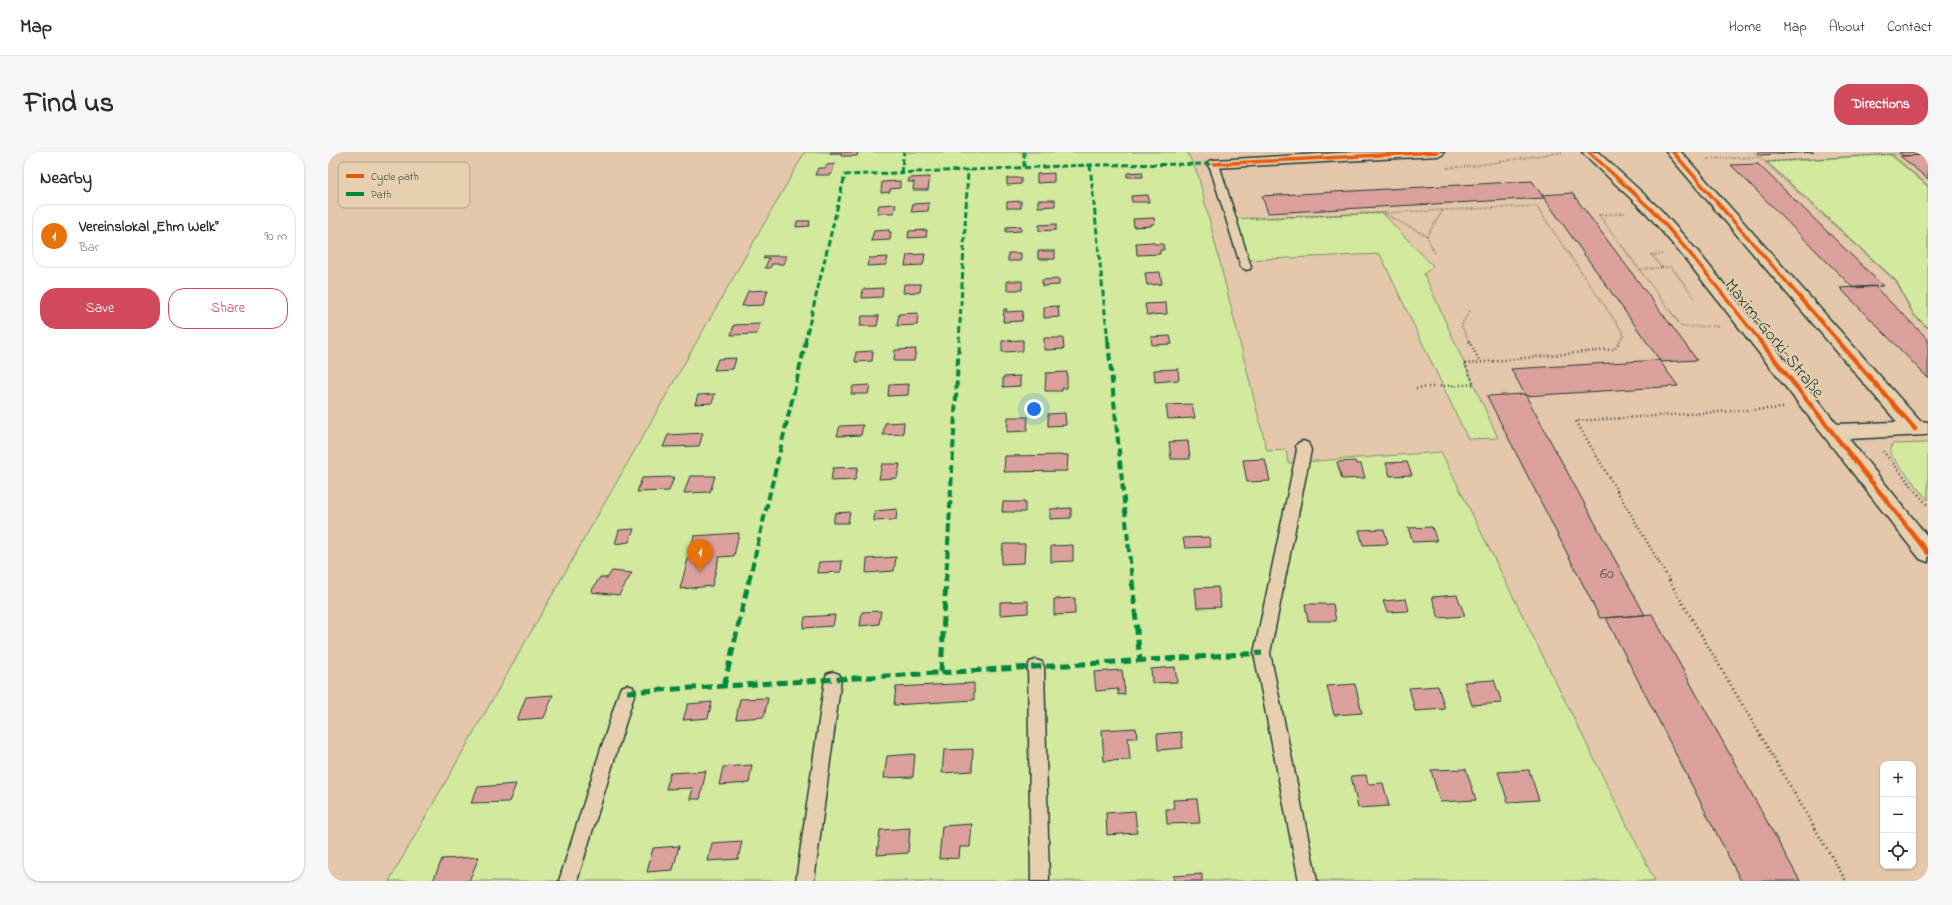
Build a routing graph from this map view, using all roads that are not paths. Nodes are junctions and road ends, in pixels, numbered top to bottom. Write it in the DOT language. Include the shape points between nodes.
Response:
graph roads {
  1 [pos="1437,152"];
  2 [pos="1589,152"];
  3 [pos="1673,152"];
  4 [pos="1282,156"];
  5 [pos="1214,164"];
  6 [pos="1246,267"];
  7 [pos="1922,429"];
  8 [pos="1832,432"];
  9 [pos="1303,446"];
  10 [pos="1928,553"];
  11 [pos="1036,666"];
  12 [pos="833,679"];
  13 [pos="627,692"];
  14 [pos="568,881"];
  15 [pos="805,881"];
  16 [pos="1040,881"];
  17 [pos="1308,881"];
  1 -- 4 [label="street"];
  2 -- 8 [label="street, Maxim-Gorki-Straße" via="1658,218 1693,257"];
  3 -- 7 [label="street"];
  4 -- 5 [label="street"];
  5 -- 6 [label="lane"];
  7 -- 8 [label="street"];
  8 -- 10 [label="street, Maxim-Gorki-Straße"];
  9 -- 17 [label="lane" via="1262,653"];
  11 -- 16 [label="lane"];
  12 -- 15 [label="lane"];
  13 -- 14 [label="lane"];
}
